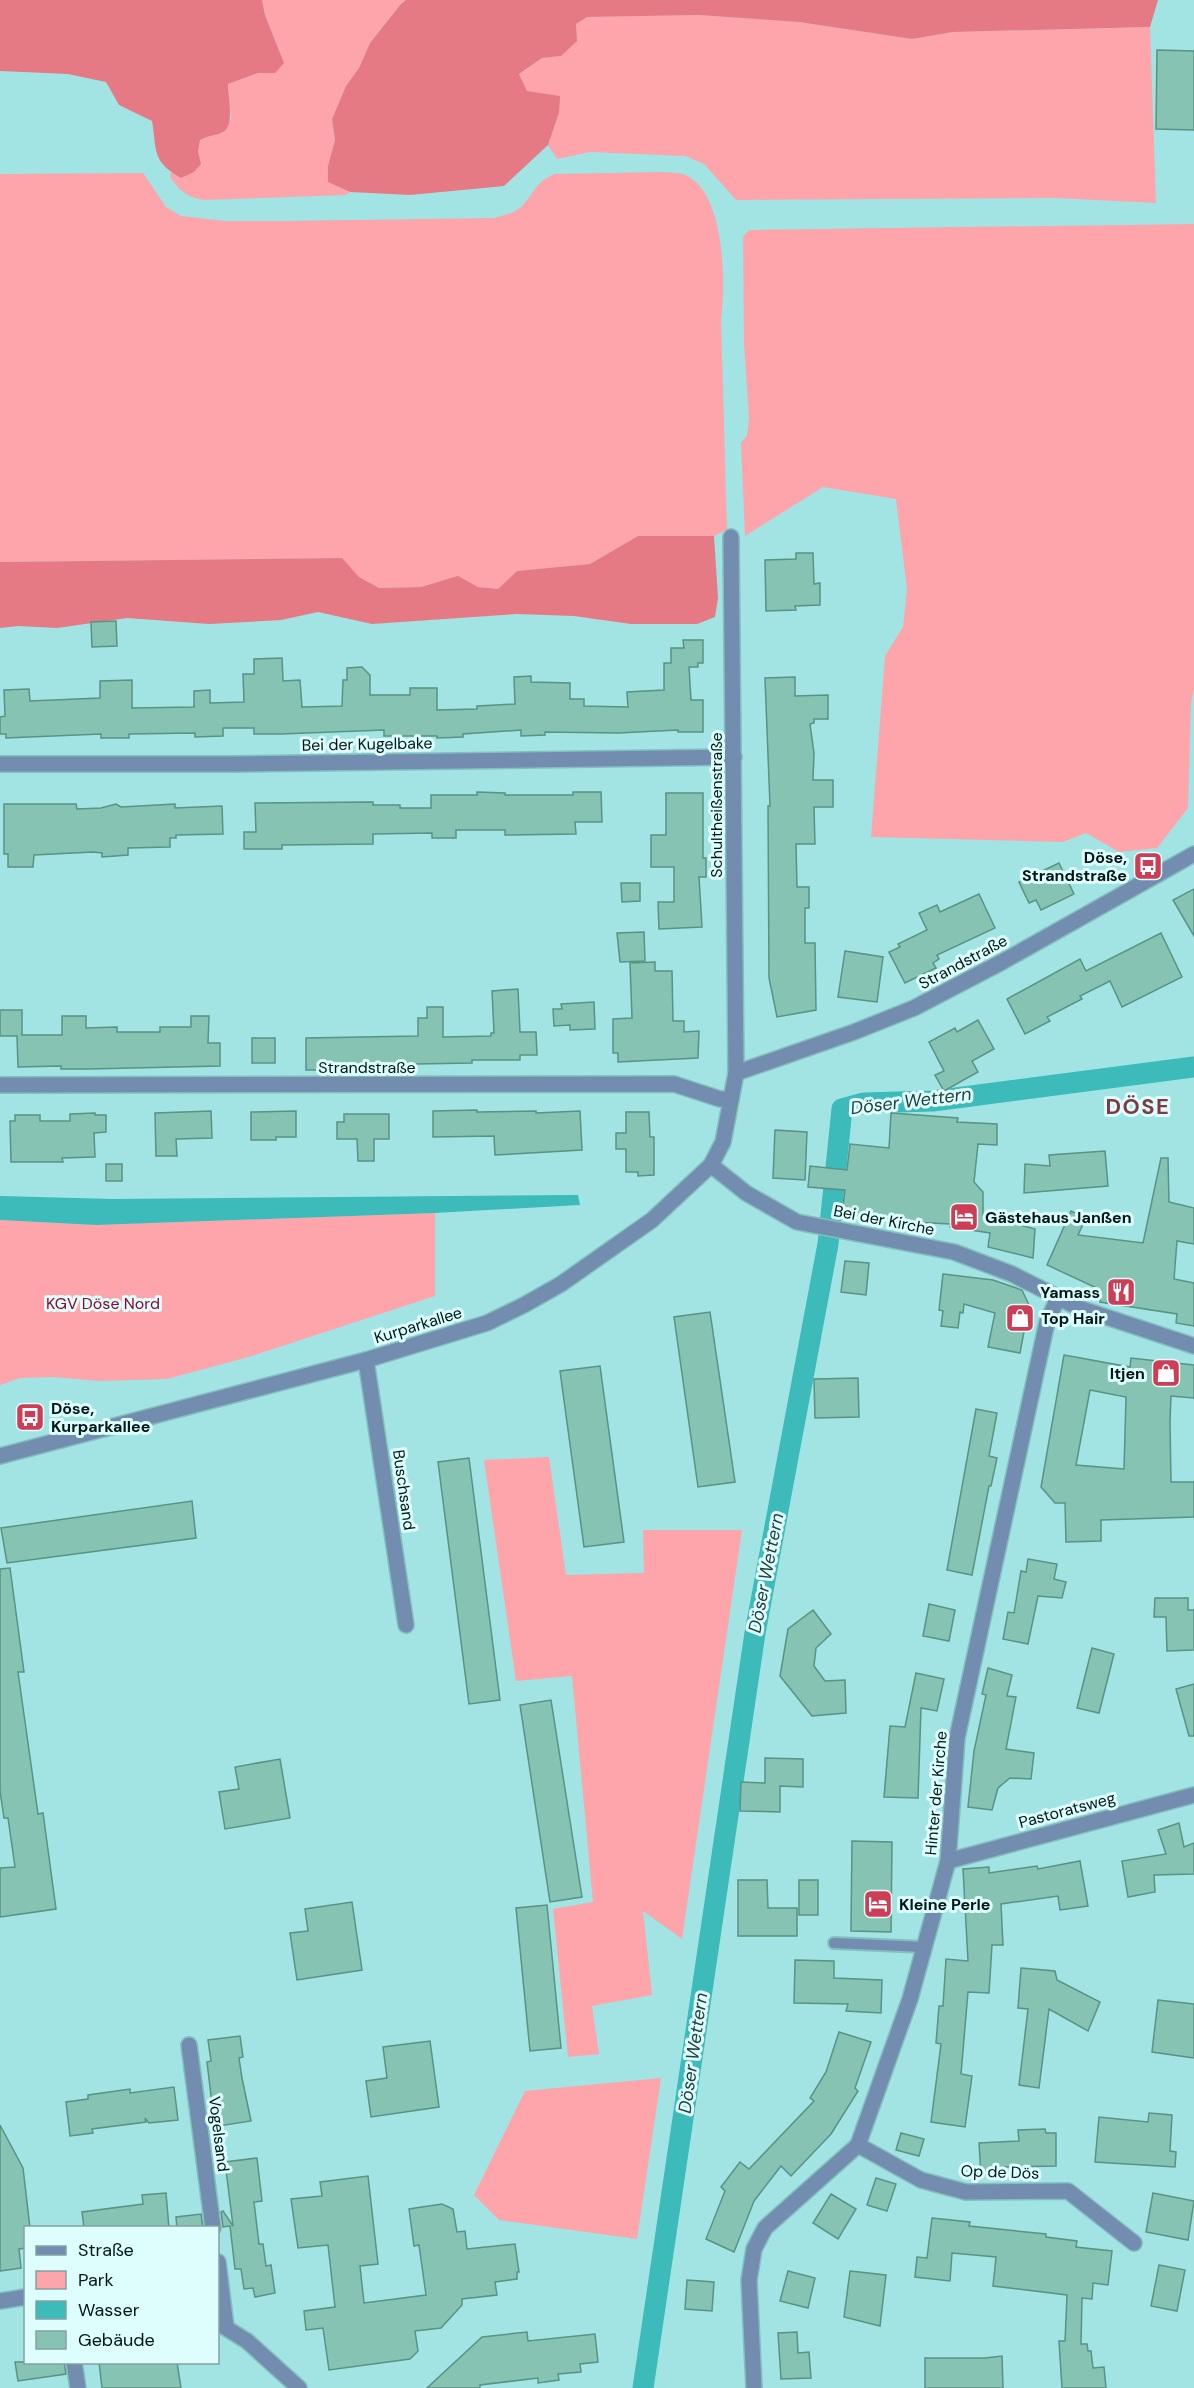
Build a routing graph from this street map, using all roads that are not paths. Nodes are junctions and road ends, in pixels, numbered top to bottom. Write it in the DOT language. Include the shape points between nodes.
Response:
graph roads {
  1 [pos="731,537"];
  2 [pos="734,757"];
  3 [pos="0,764"];
  4 [pos="1194,854"];
  5 [pos="736,1073"];
  6 [pos="0,1085"];
  7 [pos="731,1099"];
  8 [pos="711,1165"];
  9 [pos="1058,1298"];
  10 [pos="1194,1346"];
  11 [pos="366,1360"];
  12 [pos="0,1456"];
  13 [pos="406,1625"];
  14 [pos="1194,1795"];
  15 [pos="948,1860"];
  16 [pos="834,1943"];
  17 [pos="924,1947"];
  18 [pos="189,2045"];
  19 [pos="858,2145"];
  20 [pos="213,2226"];
  21 [pos="1134,2243"];
  22 [pos="219,2278"];
  23 [pos="24,2297"];
  24 [pos="0,2301"];
  25 [pos="222,2325"];
  26 [pos="75,2364"];
  27 [pos="78,2388"];
  28 [pos="299,2388"];
  29 [pos="754,2388"];
  1 -- 2 [label="street, Schultheißenstraße"];
  2 -- 3 [label="street, Bei der Kugelbake"];
  2 -- 5 [label="street, Schultheißenstraße"];
  4 -- 5 [label="street, Strandstraße" via="914,1008"];
  5 -- 7 [label="street, Kurparkallee"];
  6 -- 7 [label="street, Strandstraße" via="674,1084"];
  7 -- 8 [label="street, Kurparkallee" via="723,1142"];
  8 -- 9 [label="street, Bei der Kirche" via="746,1193 796,1222 969,1257"];
  8 -- 11 [label="street, Kurparkallee" via="652,1220 561,1284 487,1323"];
  9 -- 10 [label="street, Bei der Kirche"];
  9 -- 15 [label="street, Hinter der Kirche" via="1047,1322 957,1738"];
  11 -- 12 [label="street, Kurparkallee"];
  11 -- 13 [label="street, Buschsand"];
  14 -- 15 [label="street, Pastoratsweg"];
  15 -- 17 [label="street, Hinter der Kirche"];
  16 -- 17 [label="lane"];
  17 -- 19 [label="street, Hinter der Kirche" via="910,1999"];
  18 -- 20 [label="street, Vogelsand"];
  19 -- 21 [label="street, Op de Dös" via="921,2180 966,2192 1068,2191"];
  19 -- 29 [label="street, Hinter der Kirche" via="765,2228 754,2249 749,2280"];
  22 -- 25 [label="street"];
  23 -- 24 [label="street"];
  25 -- 28 [label="street" via="253,2346"];
  26 -- 27 [label="street"];
}
